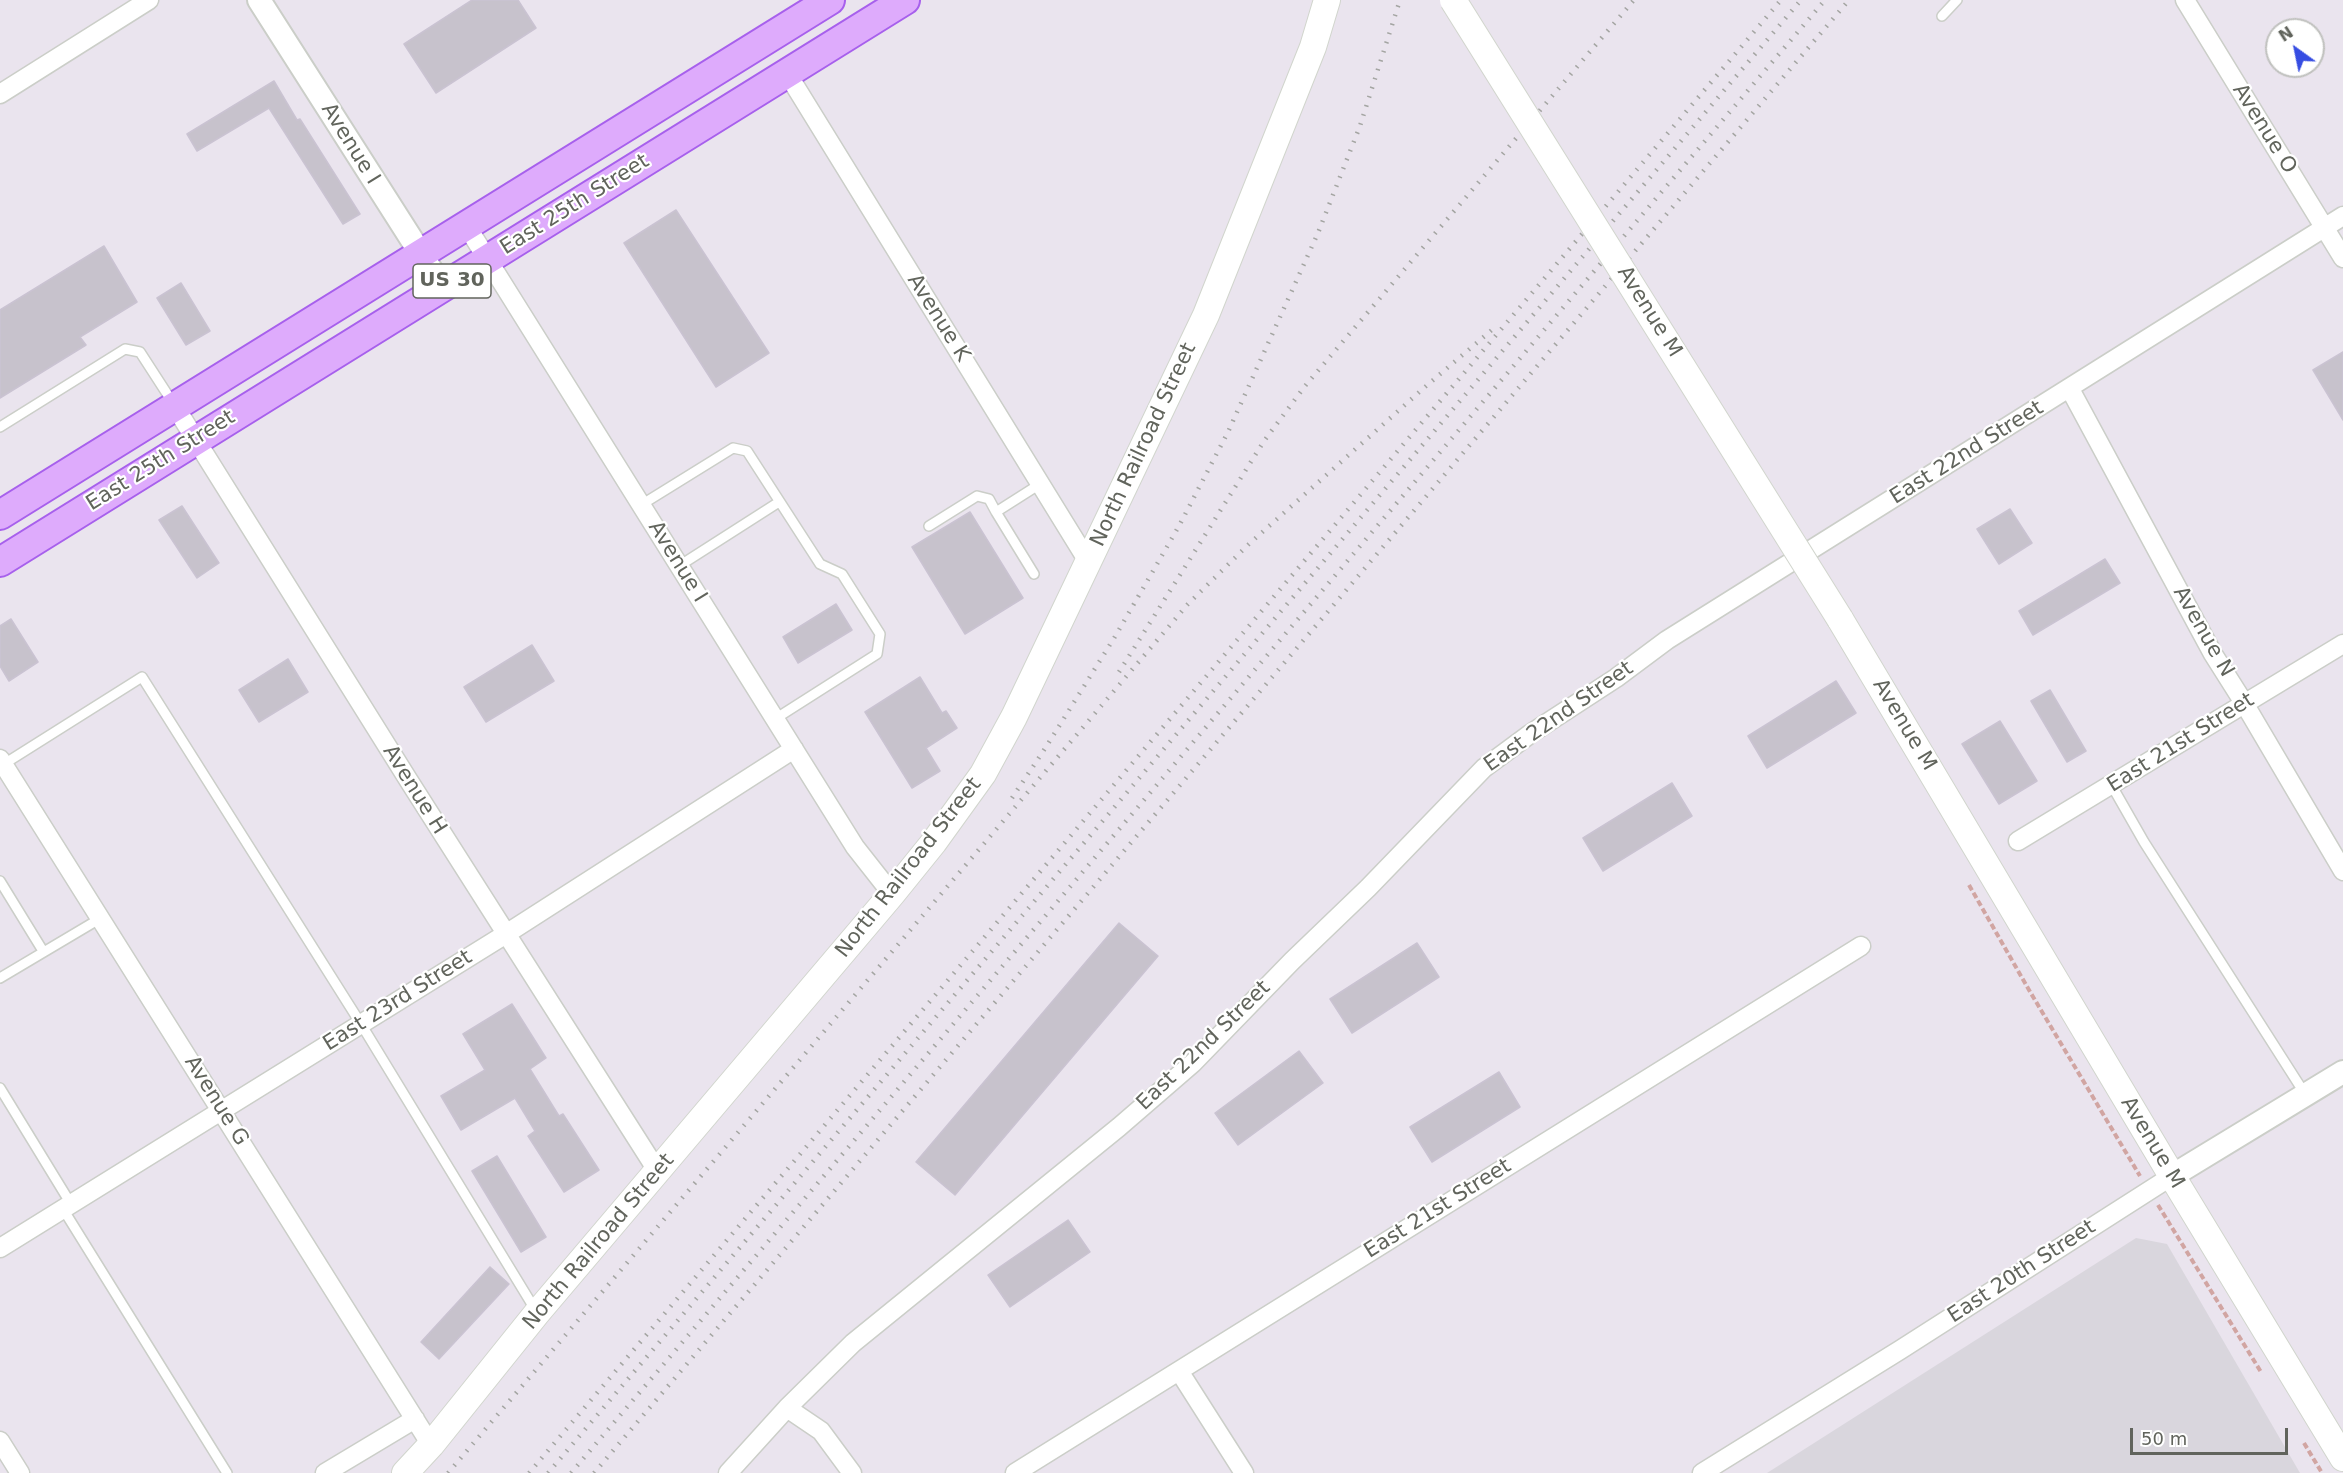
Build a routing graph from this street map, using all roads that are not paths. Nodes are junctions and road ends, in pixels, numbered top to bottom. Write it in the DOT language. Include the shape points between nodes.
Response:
graph roads {
  1 [pos="149,0"];
  2 [pos="259,0"];
  3 [pos="830,0"];
  4 [pos="905,0"];
  5 [pos="1328,0"];
  6 [pos="1453,0"];
  7 [pos="1957,0"];
  8 [pos="2185,0"];
  9 [pos="1942,16"];
  10 [pos="787,73"];
  11 [pos="0,94"];
  12 [pos="2343,216"];
  13 [pos="466,225"];
  14 [pos="2325,227"];
  15 [pos="420,254"];
  16 [pos="2343,258"];
  17 [pos="487,260"];
  18 [pos="442,287"];
  19 [pos="2070,388"];
  20 [pos="174,405"];
  21 [pos="0,427"];
  22 [pos="196,439"];
  23 [pos="1040,484"];
  24 [pos="779,502"];
  25 [pos="641,505"];
  26 [pos="996,512"];
  27 [pos="0,515"];
  28 [pos="929,526"];
  29 [pos="0,562"];
  30 [pos="1089,563"];
  31 [pos="679,566"];
  32 [pos="1034,574"];
  33 [pos="2343,644"];
  34 [pos="2244,703"];
  35 [pos="775,719"];
  36 [pos="794,749"];
  37 [pos="2,761"];
  38 [pos="2112,786"];
  39 [pos="2018,841"];
  40 [pos="2343,872"];
  41 [pos="0,881"];
  42 [pos="892,894"];
  43 [pos="101,918"];
  44 [pos="506,934"];
  45 [pos="1861,946"];
  46 [pos="43,951"];
  47 [pos="0,978"];
  48 [pos="361,1024"];
  49 [pos="2343,1072"];
  50 [pos="0,1088"];
  51 [pos="2305,1094"];
  52 [pos="223,1112"];
  53 [pos="658,1172"];
  54 [pos="2172,1176"];
  55 [pos="67,1206"];
  56 [pos="0,1248"];
  57 [pos="537,1313"];
  58 [pos="1179,1371"];
  59 [pos="787,1408"];
  60 [pos="415,1419"];
  61 [pos="0,1441"];
  62 [pos="431,1445"];
  63 [pos="2343,1458"];
  64 [pos="20,1473"];
  65 [pos="227,1473"];
  66 [pos="325,1473"];
  67 [pos="405,1473"];
  68 [pos="728,1473"];
  69 [pos="852,1473"];
  70 [pos="1015,1473"];
  71 [pos="1244,1473"];
  72 [pos="1702,1473"];
  1 -- 11 [label="street"];
  2 -- 15 [label="street, Avenue I"];
  3 -- 13 [label="main road, East 25th Street / US 30"];
  4 -- 10 [label="main road, East 25th Street / US 30"];
  5 -- 30 [label="main road, North Railroad Street" via="1206,315"];
  6 -- 54 [label="main road, Avenue M, bridge" via="1840,619"];
  7 -- 9 [label="lane"];
  8 -- 14 [label="street, Avenue O"];
  10 -- 17 [label="main road, East 25th Street / US 30"];
  10 -- 23 [label="street, Avenue K"];
  12 -- 14 [label="street, East 22nd Street"];
  13 -- 15 [label="main road, East 25th Street / US 30"];
  13 -- 17 [label="street, Avenue I"];
  14 -- 16 [label="street, Avenue O"];
  14 -- 19 [label="street, East 22nd Street"];
  15 -- 18 [label="street, Avenue I"];
  15 -- 20 [label="main road, East 25th Street / US 30"];
  17 -- 18 [label="main road, East 25th Street / US 30"];
  17 -- 25 [label="street, Avenue I"];
  18 -- 22 [label="main road, East 25th Street / US 30"];
  19 -- 34 [label="street, Avenue N" via="2212,654"];
  19 -- 59 [label="street, East 22nd Street" via="1667,640 1484,768 1193,1063 853,1343"];
  20 -- 21 [label="lane" via="140,352 125,349"];
  20 -- 22 [label="street, Avenue H"];
  20 -- 27 [label="main road, East 25th Street / US 30"];
  22 -- 29 [label="main road, East 25th Street / US 30"];
  22 -- 44 [label="street, Avenue H"];
  23 -- 26 [label="lane"];
  23 -- 30 [label="street, Avenue K"];
  24 -- 25 [label="lane" via="747,451 733,448"];
  24 -- 31 [label="lane"];
  24 -- 35 [label="lane" via="820,564 842,574 880,634 877,654"];
  25 -- 31 [label="street, Avenue I"];
  26 -- 28 [label="lane" via="989,499 977,496"];
  26 -- 32 [label="lane"];
  30 -- 42 [label="main road, North Railroad Street" via="983,774"];
  31 -- 35 [label="street, Avenue I"];
  33 -- 34 [label="street, East 21st Street"];
  34 -- 38 [label="street, East 21st Street"];
  34 -- 40 [label="street, Avenue N"];
  35 -- 36 [label="street, Avenue I"];
  36 -- 42 [label="street, Avenue I" via="855,847"];
  36 -- 44 [label="street, East 23rd Street"];
  37 -- 43 [label="street, Avenue G"];
  37 -- 48 [label="lane" via="142,677"];
  38 -- 39 [label="street, East 21st Street"];
  38 -- 51 [label="lane"];
  41 -- 46 [label="lane"];
  42 -- 53 [label="main road, North Railroad Street"];
  43 -- 46 [label="lane"];
  43 -- 52 [label="street, Avenue G"];
  44 -- 48 [label="street, East 23rd Street"];
  44 -- 53 [label="street, Avenue H"];
  45 -- 58 [label="street, East 21st Street"];
  46 -- 47 [label="lane"];
  48 -- 52 [label="street, East 23rd Street"];
  48 -- 57 [label="lane"];
  49 -- 51 [label="street, East 20th Street"];
  50 -- 55 [label="lane"];
  51 -- 54 [label="street, East 20th Street"];
  52 -- 55 [label="street, East 23rd Street"];
  52 -- 60 [label="street, Avenue G"];
  53 -- 57 [label="main road, North Railroad Street"];
  54 -- 63 [label="main road, Avenue M"];
  54 -- 72 [label="street, East 20th Street"];
  55 -- 56 [label="street, East 23rd Street"];
  55 -- 65 [label="lane"];
  57 -- 62 [label="main road, North Railroad Street"];
  58 -- 70 [label="street, East 21st Street"];
  58 -- 71 [label="street"];
  59 -- 68 [label="street"];
  59 -- 69 [label="street" via="821,1431"];
  60 -- 62 [label="street, Avenue G"];
  60 -- 66 [label="street"];
  61 -- 64 [label="street"];
  62 -- 67 [label="main road, North Railroad Street"];
}
